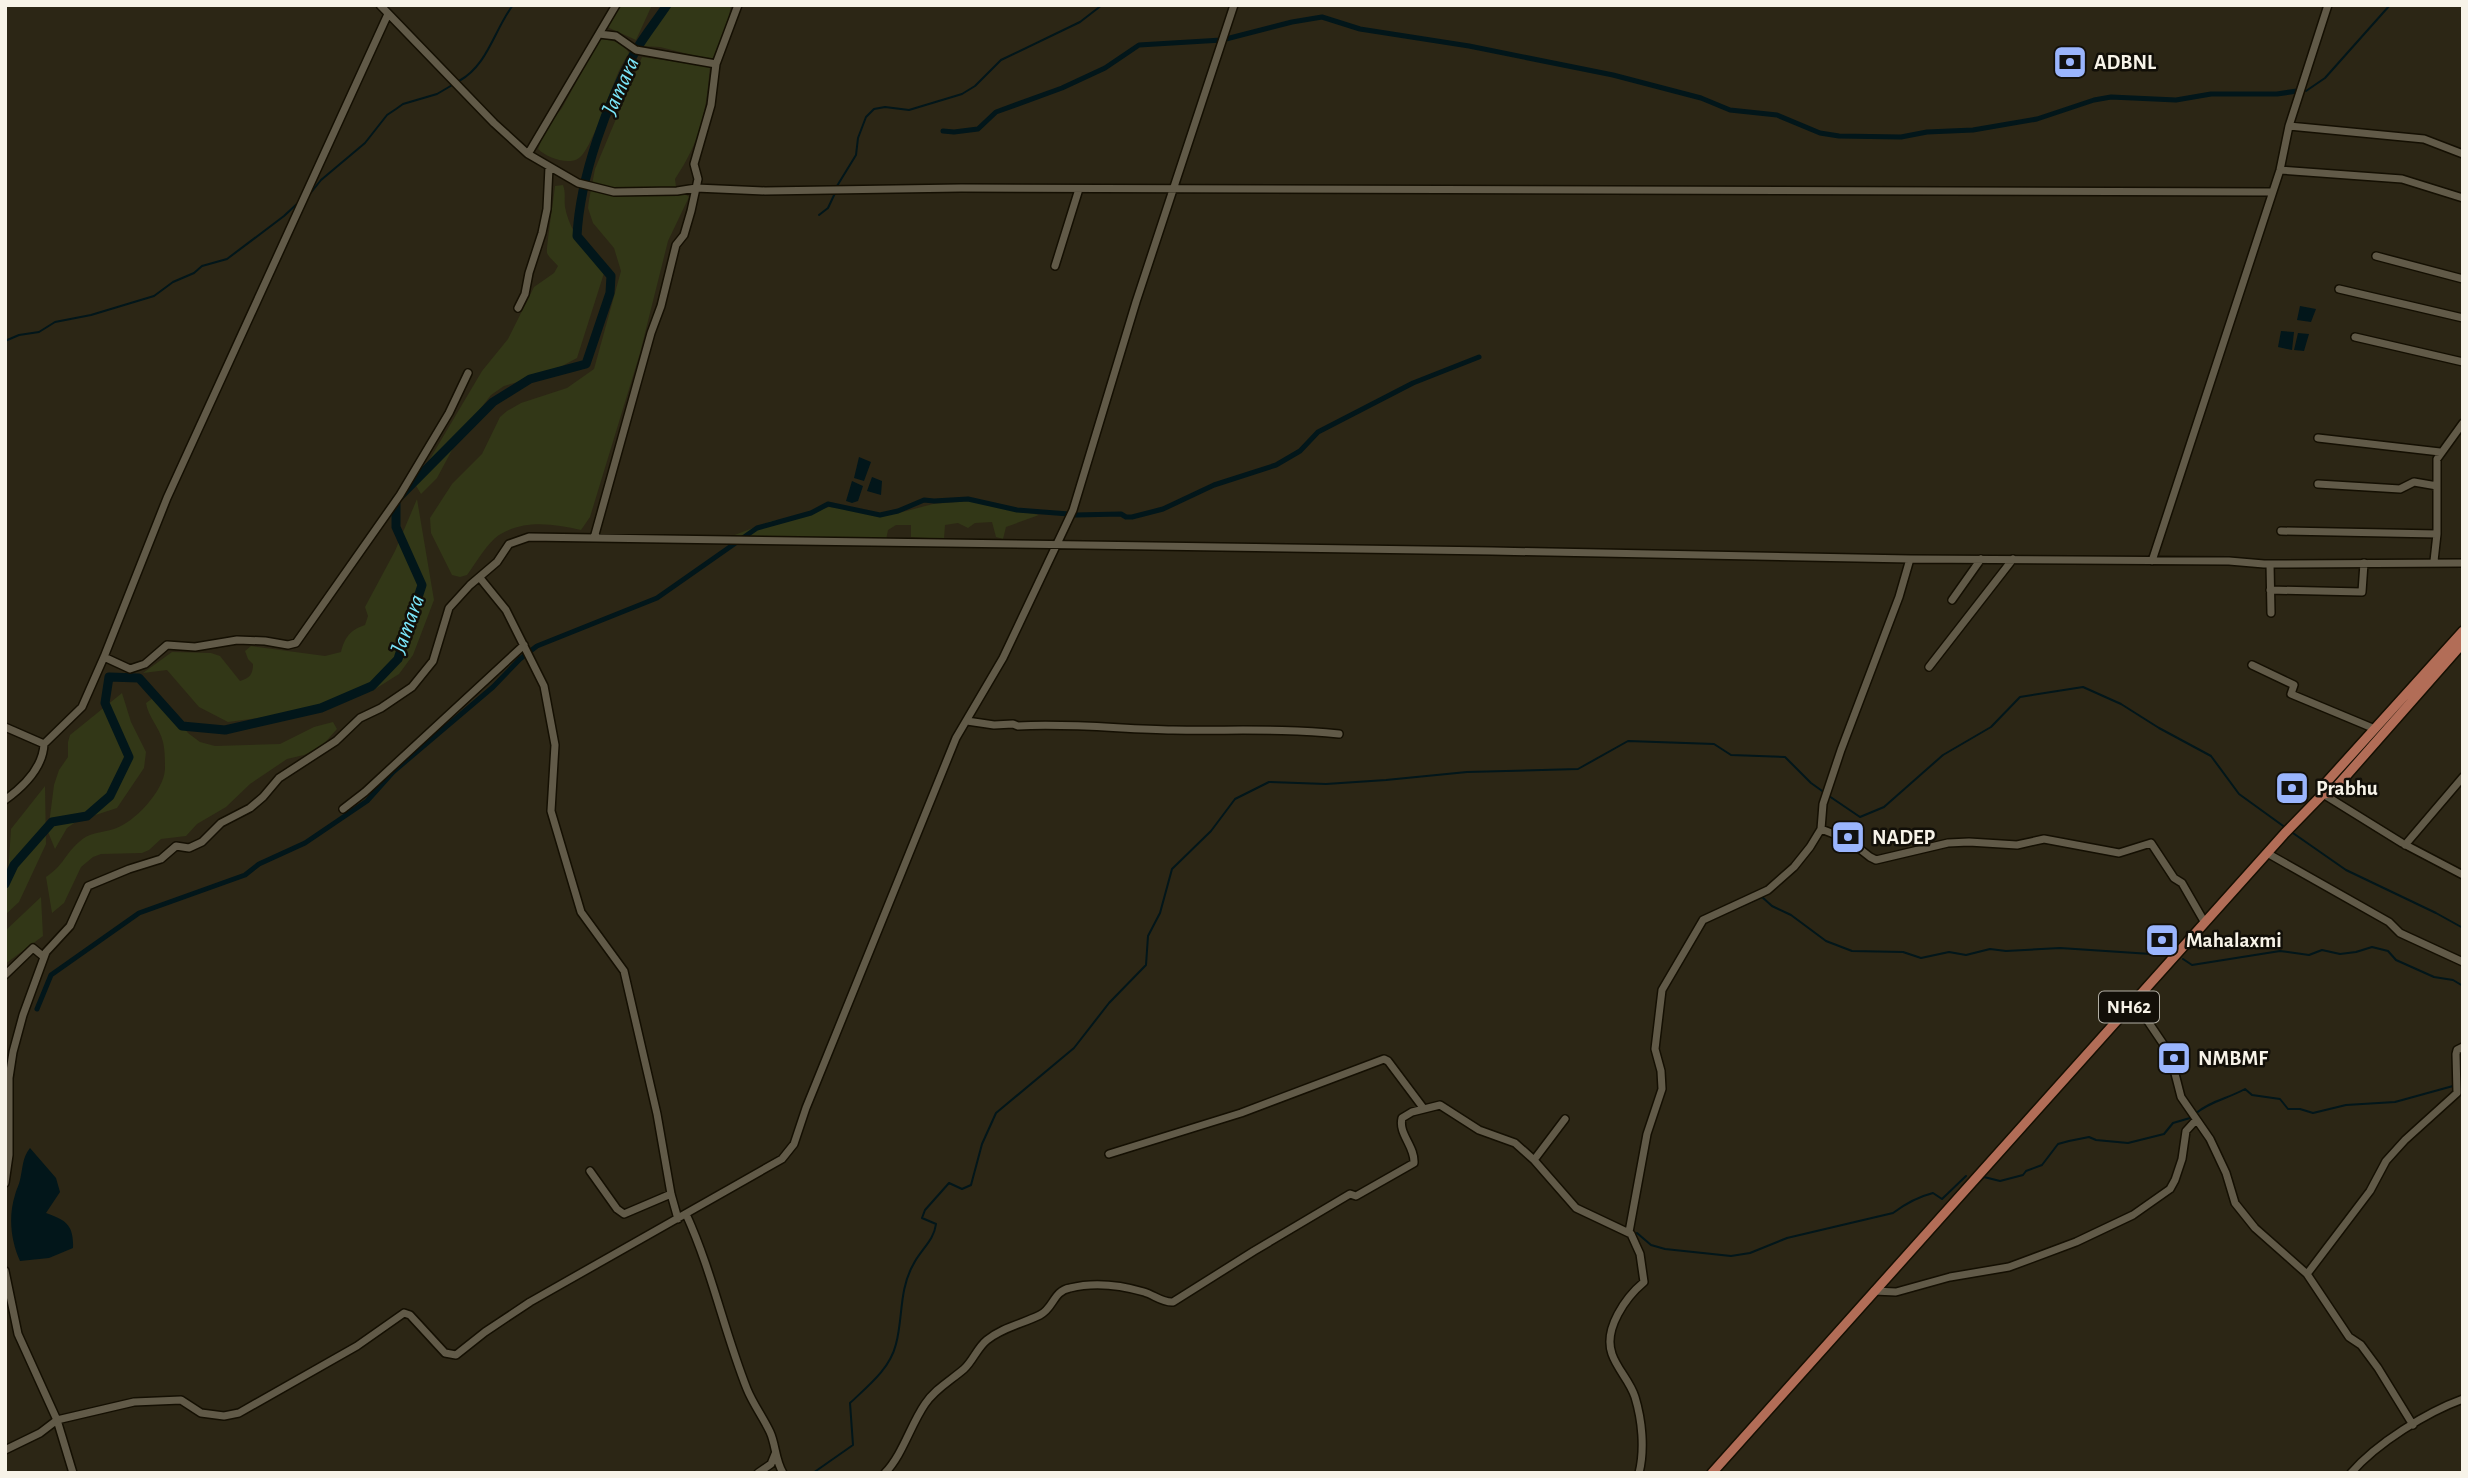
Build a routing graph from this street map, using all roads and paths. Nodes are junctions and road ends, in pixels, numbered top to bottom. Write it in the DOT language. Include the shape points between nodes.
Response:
graph roads {
  1 [pos="380,5"];
  2 [pos="616,5"];
  3 [pos="738,5"];
  4 [pos="1234,5"];
  5 [pos="2329,5"];
  6 [pos="388,14"];
  7 [pos="599,34"];
  8 [pos="716,64"];
  9 [pos="2289,126"];
  10 [pos="528,154"];
  11 [pos="2463,154"];
  12 [pos="549,167"];
  13 [pos="2280,170"];
  14 [pos="696,188"];
  15 [pos="1079,189"];
  16 [pos="1175,190"];
  17 [pos="2272,192"];
  18 [pos="2463,198"];
  19 [pos="2376,256"];
  20 [pos="1055,265"];
  21 [pos="2463,279"];
  22 [pos="2339,289"];
  23 [pos="518,308"];
  24 [pos="2463,318"];
  25 [pos="2356,337"];
  26 [pos="2463,362"];
  27 [pos="468,373"];
  28 [pos="2463,423"];
  29 [pos="2318,438"];
  30 [pos="2440,452"];
  31 [pos="2318,484"];
  32 [pos="2437,486"];
  33 [pos="2281,531"];
  34 [pos="2437,534"];
  35 [pos="594,538"];
  36 [pos="1058,545"];
  37 [pos="1910,559"];
  38 [pos="1981,559"];
  39 [pos="2013,559"];
  40 [pos="2152,561"];
  41 [pos="2434,561"];
  42 [pos="2364,563"];
  43 [pos="2463,563"];
  44 [pos="2270,564"];
  45 [pos="480,578"];
  46 [pos="2270,590"];
  47 [pos="1952,600"];
  48 [pos="2271,613"];
  49 [pos="2463,631"];
  50 [pos="2463,643"];
  51 [pos="524,645"];
  52 [pos="104,657"];
  53 [pos="2252,665"];
  54 [pos="1929,667"];
  55 [pos="967,721"];
  56 [pos="5,727"];
  57 [pos="2375,729"];
  58 [pos="1339,734"];
  59 [pos="44,744"];
  60 [pos="2463,777"];
  61 [pos="2323,794"];
  62 [pos="5,800"];
  63 [pos="343,808"];
  64 [pos="1821,829"];
  65 [pos="2405,845"];
  66 [pos="2267,853"];
  67 [pos="2463,875"];
  68 [pos="2205,923"];
  69 [pos="44,957"];
  70 [pos="2463,962"];
  71 [pos="5,975"];
  72 [pos="2132,1004"];
  73 [pos="2463,1047"];
  74 [pos="1423,1109"];
  75 [pos="2194,1117"];
  76 [pos="1565,1119"];
  77 [pos="1109,1154"];
  78 [pos="1534,1160"];
  79 [pos="590,1171"];
  80 [pos="5,1183"];
  81 [pos="671,1194"];
  82 [pos="686,1214"];
  83 [pos="678,1219"];
  84 [pos="1629,1232"];
  85 [pos="5,1272"];
  86 [pos="2307,1274"];
  87 [pos="1874,1291"];
  88 [pos="2463,1399"];
  89 [pos="57,1420"];
  90 [pos="2413,1425"];
  91 [pos="776,1447"];
  92 [pos="5,1450"];
  93 [pos="73,1473"];
  94 [pos="758,1473"];
  95 [pos="783,1473"];
  96 [pos="885,1473"];
  97 [pos="1639,1473"];
  98 [pos="1712,1473"];
  99 [pos="2351,1473"];
  1 -- 6 [label="street"];
  2 -- 7 [label="street"];
  3 -- 8 [label="street"];
  4 -- 16 [label="street"];
  5 -- 9 [label="street"];
  6 -- 10 [label="street"];
  6 -- 52 [label="street" via="167,498"];
  7 -- 8 [label="street" via="617,36 636,50"];
  7 -- 10 [label="street"];
  8 -- 14 [label="street" via="711,105 694,164"];
  9 -- 11 [label="street" via="2424,139"];
  9 -- 13 [label="street"];
  10 -- 12 [label="street"];
  12 -- 14 [label="street" via="578,183 614,192"];
  12 -- 23 [label="street" via="542,233"];
  13 -- 17 [label="street"];
  13 -- 18 [label="street" via="2402,179"];
  14 -- 15 [label="street"];
  14 -- 35 [label="street"];
  15 -- 16 [label="street"];
  15 -- 20 [label="street"];
  16 -- 17 [label="street"];
  16 -- 36 [label="street"];
  17 -- 40 [label="street"];
  19 -- 21 [label="street"];
  22 -- 24 [label="street"];
  25 -- 26 [label="street"];
  27 -- 52 [label="street" via="400,495 296,643 237,640 195,647 167,645 145,664 130,669"];
  28 -- 30 [label="street"];
  29 -- 30 [label="street"];
  30 -- 32 [label="street"];
  31 -- 32 [label="street" via="2400,489 2414,482"];
  32 -- 34 [label="street"];
  33 -- 34 [label="street"];
  34 -- 41 [label="street"];
  35 -- 36 [label="street"];
  35 -- 45 [label="street" via="529,537 509,544"];
  36 -- 37 [label="street"];
  36 -- 55 [label="street"];
  37 -- 38 [label="street"];
  37 -- 64 [label="street" via="1841,750"];
  38 -- 39 [label="street"];
  38 -- 47 [label="street"];
  39 -- 40 [label="street"];
  39 -- 54 [label="street"];
  40 -- 44 [label="street"];
  41 -- 42 [label="street"];
  41 -- 43 [label="street"];
  42 -- 44 [label="street"];
  42 -- 46 [label="street" via="2362,592"];
  44 -- 46 [label="street"];
  45 -- 51 [label="street" via="501,602"];
  45 -- 69 [label="street" via="449,608 433,661 412,687 360,718 202,842 189,848 176,846 162,859 88,886 70,926"];
  46 -- 48 [label="street"];
  49 -- 57 [label="main road, NH62"];
  50 -- 61 [label="main road, NH62" via="2331,793"];
  51 -- 63 [label="street"];
  51 -- 81 [label="street" via="542,680 555,744 551,811 582,912 624,971"];
  52 -- 59 [label="street" via="82,706"];
  53 -- 57 [label="street" via="2294,685 2291,694"];
  55 -- 58 [label="street"];
  55 -- 82 [label="street" via="794,1144 782,1159"];
  56 -- 59 [label="street"];
  57 -- 61 [label="main road, NH62" via="2323,786"];
  59 -- 62 [label="street" via="44,757"];
  60 -- 65 [label="street"];
  61 -- 65 [label="street"];
  61 -- 66 [label="main road, NH62"];
  64 -- 68 [label="street" via="1847,839 1876,859 1948,843 2017,845 2044,839 2119,853 2151,843"];
  64 -- 84 [label="street" via="1794,867 1768,890 1703,920 1662,990 1655,1049 1662,1089 1647,1134"];
  65 -- 67 [label="street"];
  66 -- 68 [label="main road, NH62"];
  66 -- 70 [label="street" via="2389,922 2400,933"];
  68 -- 72 [label="main road, NH62"];
  69 -- 71 [label="street" via="33,947"];
  69 -- 80 [label="street" via="13,1052"];
  72 -- 75 [label="street" via="2166,1047 2181,1097"];
  72 -- 87 [label="main road, NH62"];
  73 -- 86 [label="street" via="2456,1054 2457,1094 2386,1161 2370,1191"];
  74 -- 77 [label="street" via="1384,1059 1241,1113"];
  74 -- 78 [label="street" via="1440,1105 1479,1130 1515,1143"];
  74 -- 96 [label="street" via="1402,1118 1400,1126 1414,1163 1356,1196 1350,1194 1173,1302 1120,1285 1059,1291 1041,1314 987,1340 967,1367 939,1387"];
  75 -- 86 [label="street" via="2210,1139 2235,1203 2255,1228"];
  75 -- 87 [label="street" via="2170,1189 2133,1215 2009,1267 1896,1292"];
  76 -- 78 [label="street"];
  78 -- 84 [label="street" via="1576,1208"];
  79 -- 81 [label="street" via="624,1214"];
  81 -- 83 [label="street"];
  82 -- 83 [label="street"];
  82 -- 91 [label="street" via="749,1393"];
  83 -- 89 [label="street" via="530,1303 456,1355 445,1353 404,1313 357,1346 239,1413 201,1413 181,1400 166,1399"];
  84 -- 97 [label="street" via="1637,1244 1644,1282 1622,1308 1611,1333 1611,1352 1635,1395 1642,1433"];
  85 -- 89 [label="street" via="18,1334"];
  86 -- 90 [label="street" via="2349,1336 2394,1390"];
  87 -- 98 [label="main road, NH62"];
  88 -- 90 [label="street"];
  89 -- 92 [label="street"];
  89 -- 93 [label="street"];
  90 -- 99 [label="street"];
  91 -- 94 [label="street" via="771,1464"];
  91 -- 95 [label="street"];
}
